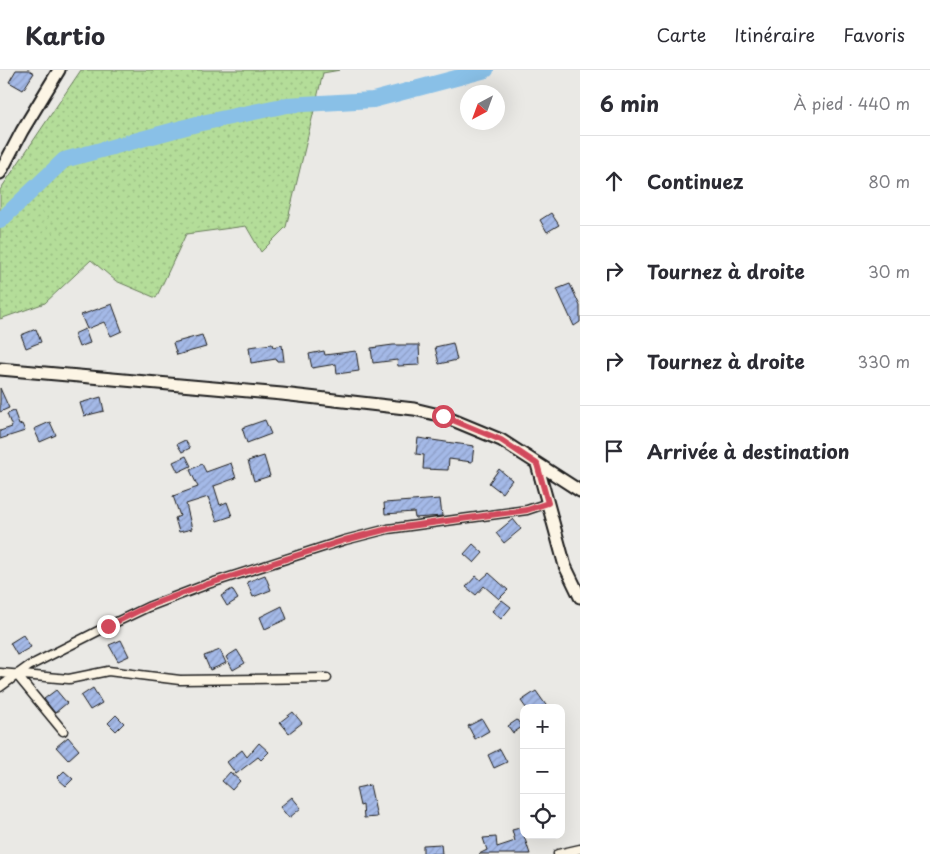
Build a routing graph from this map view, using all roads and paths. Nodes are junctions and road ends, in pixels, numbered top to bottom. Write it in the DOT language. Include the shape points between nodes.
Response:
graph roads {
  1 [pos="59,70"];
  2 [pos="0,174"];
  3 [pos="0,369"];
  4 [pos="537,464"];
  5 [pos="580,491"];
  6 [pos="548,503"];
  7 [pos="580,597"];
  8 [pos="0,673"];
  9 [pos="16,674"];
  10 [pos="327,678"];
  11 [pos="0,687"];
  12 [pos="63,731"];
  13 [pos="580,848"];
  14 [pos="558,854"];
  1 -- 2 [label="main road"];
  3 -- 4 [label="main road" via="414,409 477,428"];
  4 -- 5 [label="main road"];
  4 -- 6 [label="main road"];
  6 -- 7 [label="main road" via="565,566"];
  6 -- 9 [label="street" via="527,510 388,529 247,571 148,606"];
  8 -- 9 [label="street"];
  9 -- 10 [label="street" via="69,679 120,671 180,680"];
  9 -- 11 [label="street"];
  9 -- 12 [label="street"];
  13 -- 14 [label="street"];
}
